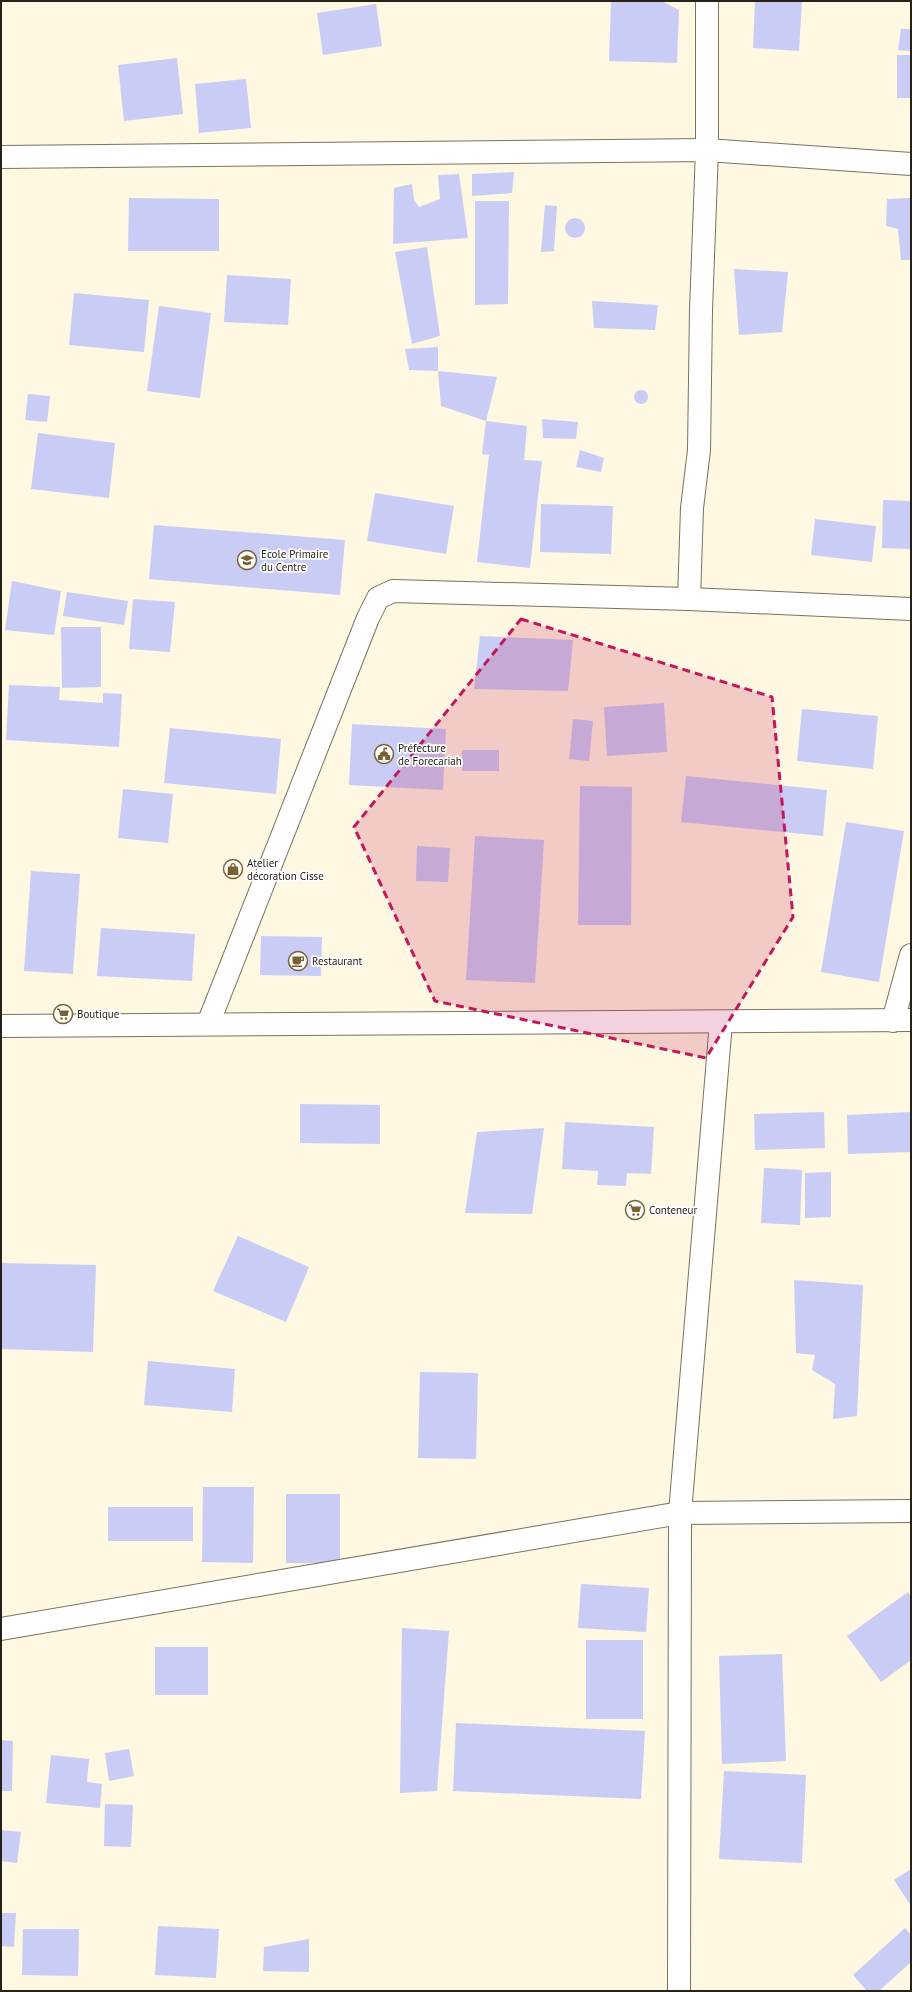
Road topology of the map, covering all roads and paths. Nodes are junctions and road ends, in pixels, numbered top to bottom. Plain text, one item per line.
1 (707, 1) edge
2 (707, 150) junction
3 (1, 156) edge
4 (911, 164) edge
5 (689, 599) junction
6 (911, 609) edge
7 (911, 955) edge
8 (902, 1021) edge
9 (721, 1022) junction
10 (208, 1024) junction
11 (1, 1026) edge
12 (911, 1511) edge
13 (680, 1513) junction
14 (1, 1629) edge
15 (679, 1991) edge

1 - 2 street
2 - 3 street
2 - 4 street
2 - 5 street
5 - 6 street
5 - 10 street
7 - 8 street
8 - 9 street
9 - 10 street
9 - 13 street
10 - 11 street
12 - 13 street
13 - 14 street
13 - 15 street

